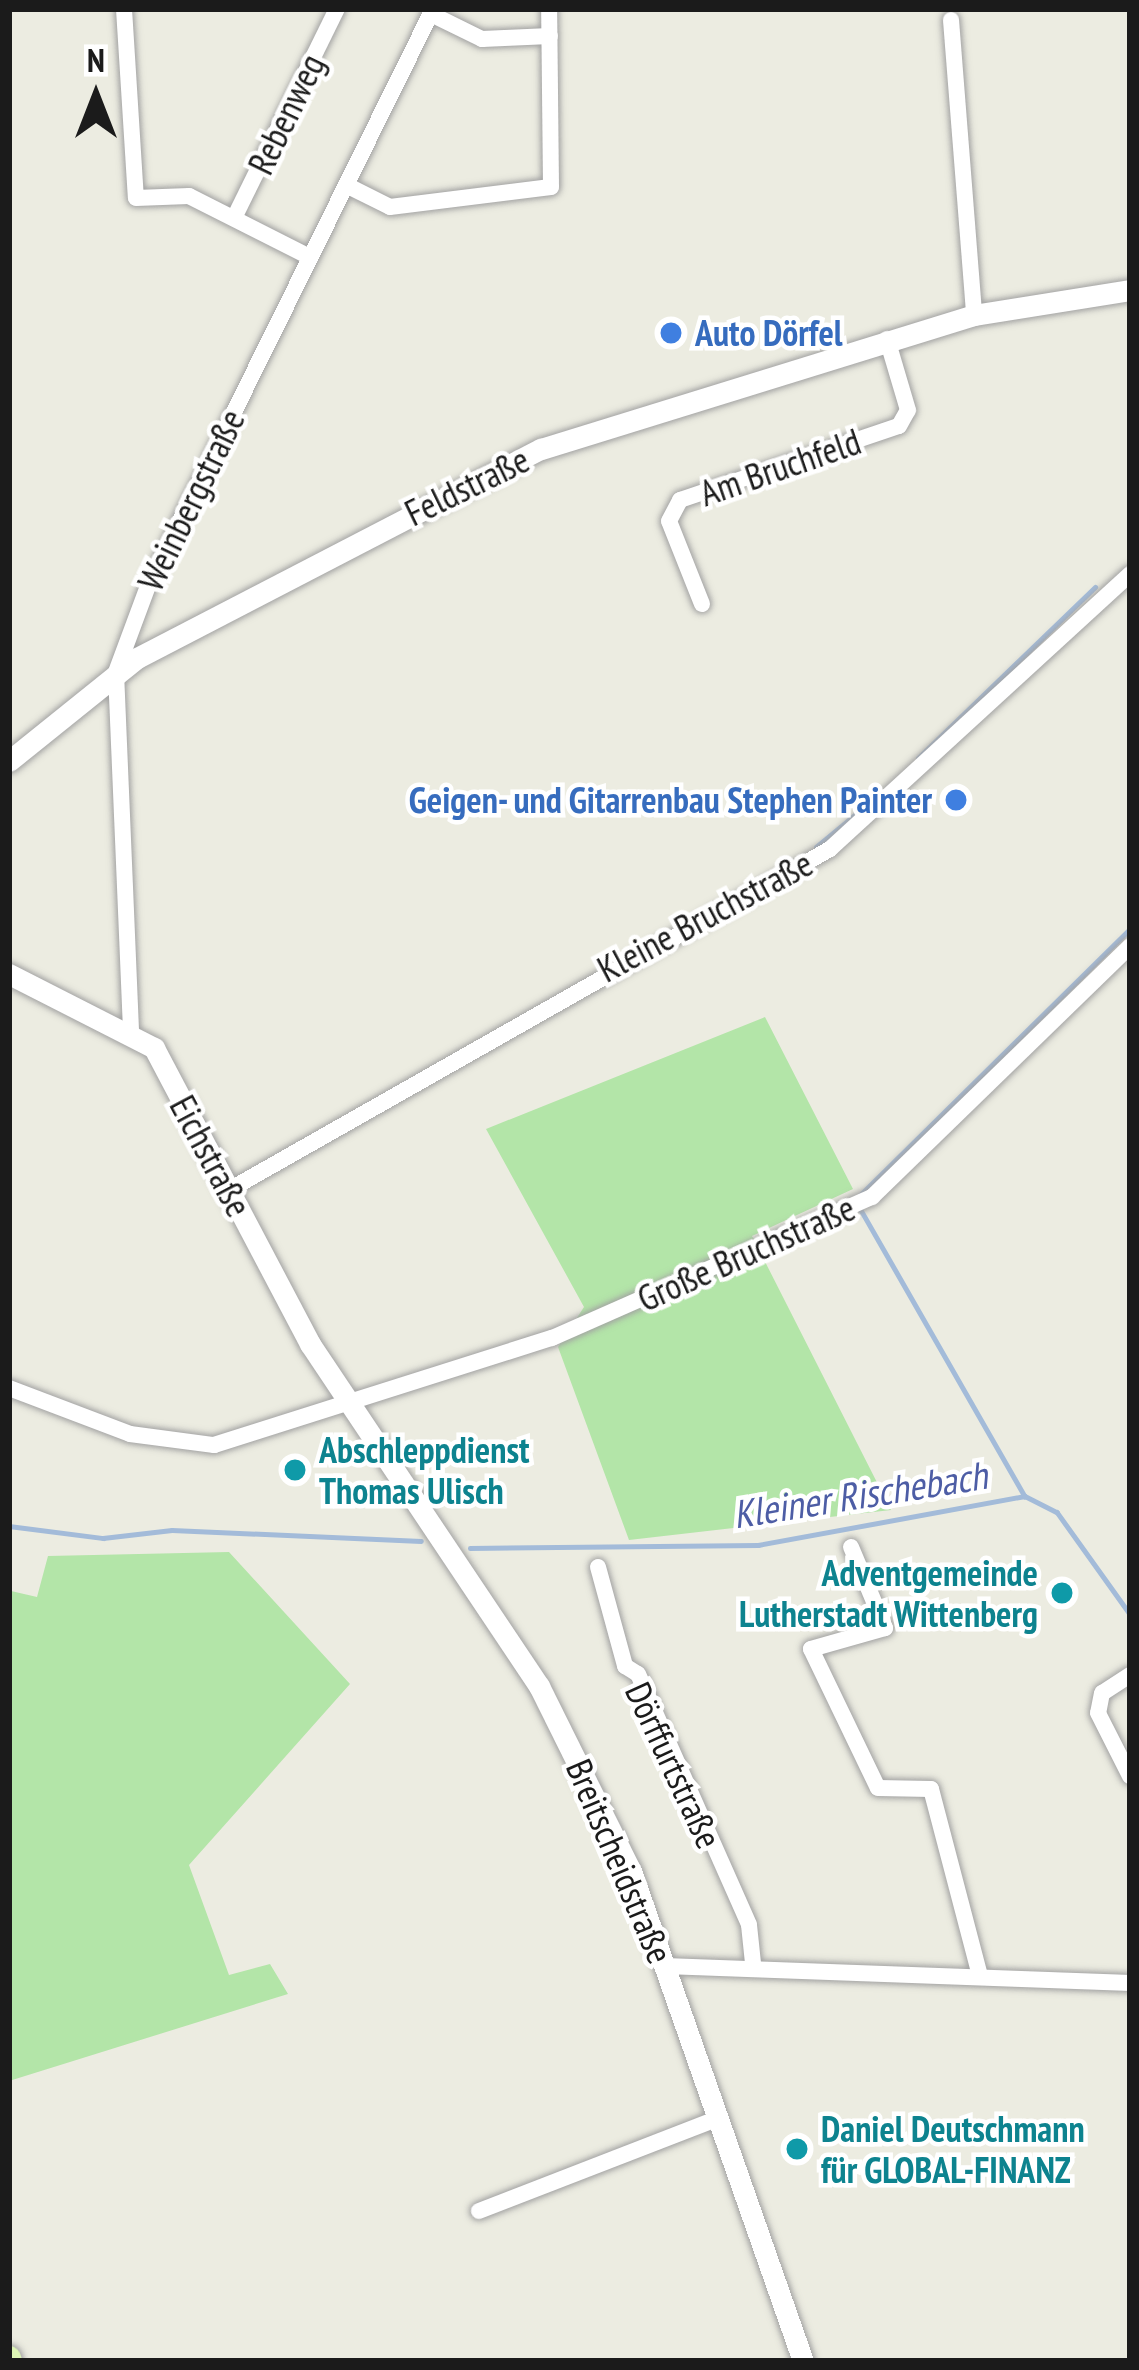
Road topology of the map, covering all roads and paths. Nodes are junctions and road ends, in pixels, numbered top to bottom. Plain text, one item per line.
1 (124, 9) edge
2 (337, 9) edge
3 (549, 9) edge
4 (432, 12) edge
5 (952, 20) dead end
6 (550, 36) junction
7 (346, 185) junction
8 (234, 218) junction
9 (310, 257) junction
10 (1130, 290) edge
11 (974, 315) junction
12 (887, 339) junction
13 (1130, 574) edge
14 (703, 604) dead end
15 (116, 672) junction
16 (9, 761) edge
17 (1130, 946) edge
18 (9, 974) edge
19 (131, 1030) junction
20 (229, 1190) junction
21 (9, 1388) edge
22 (349, 1405) junction
23 (851, 1546) dead end
24 (598, 1567) dead end
25 (1130, 1675) edge
26 (1130, 1776) edge
27 (753, 1964) junction
28 (666, 1966) junction
29 (980, 1976) junction
30 (1130, 1983) edge
31 (718, 2118) junction
32 (479, 2211) dead end
33 (803, 2361) edge

1 - 8 street, Rebenweg
2 - 8 street, Rebenweg
3 - 6 street
4 - 6 street
4 - 7 street, Weinbergstraße
5 - 11 street
6 - 7 street
7 - 9 street, Weinbergstraße
8 - 9 street, Rebenweg
9 - 15 street, Weinbergstraße
10 - 11 street, Feldstraße
11 - 12 street, Feldstraße
12 - 14 street, Am Bruchfeld
12 - 15 street, Feldstraße
13 - 20 street, Kleine Bruchstraße
15 - 16 street, Feldstraße
15 - 19 street, Weinbergstraße
17 - 22 street, Große Bruchstraße
18 - 19 street, Eichstraße
19 - 20 street, Eichstraße
20 - 22 street, Eichstraße
21 - 22 street, Große Bruchstraße
22 - 28 street, Breitscheidstraße
23 - 29 street
24 - 27 street, Dörffurtstraße
25 - 26 street
27 - 28 street
27 - 29 street
28 - 31 street, Breitscheidstraße
29 - 30 street
31 - 32 street
31 - 33 street, Breitscheidstraße

